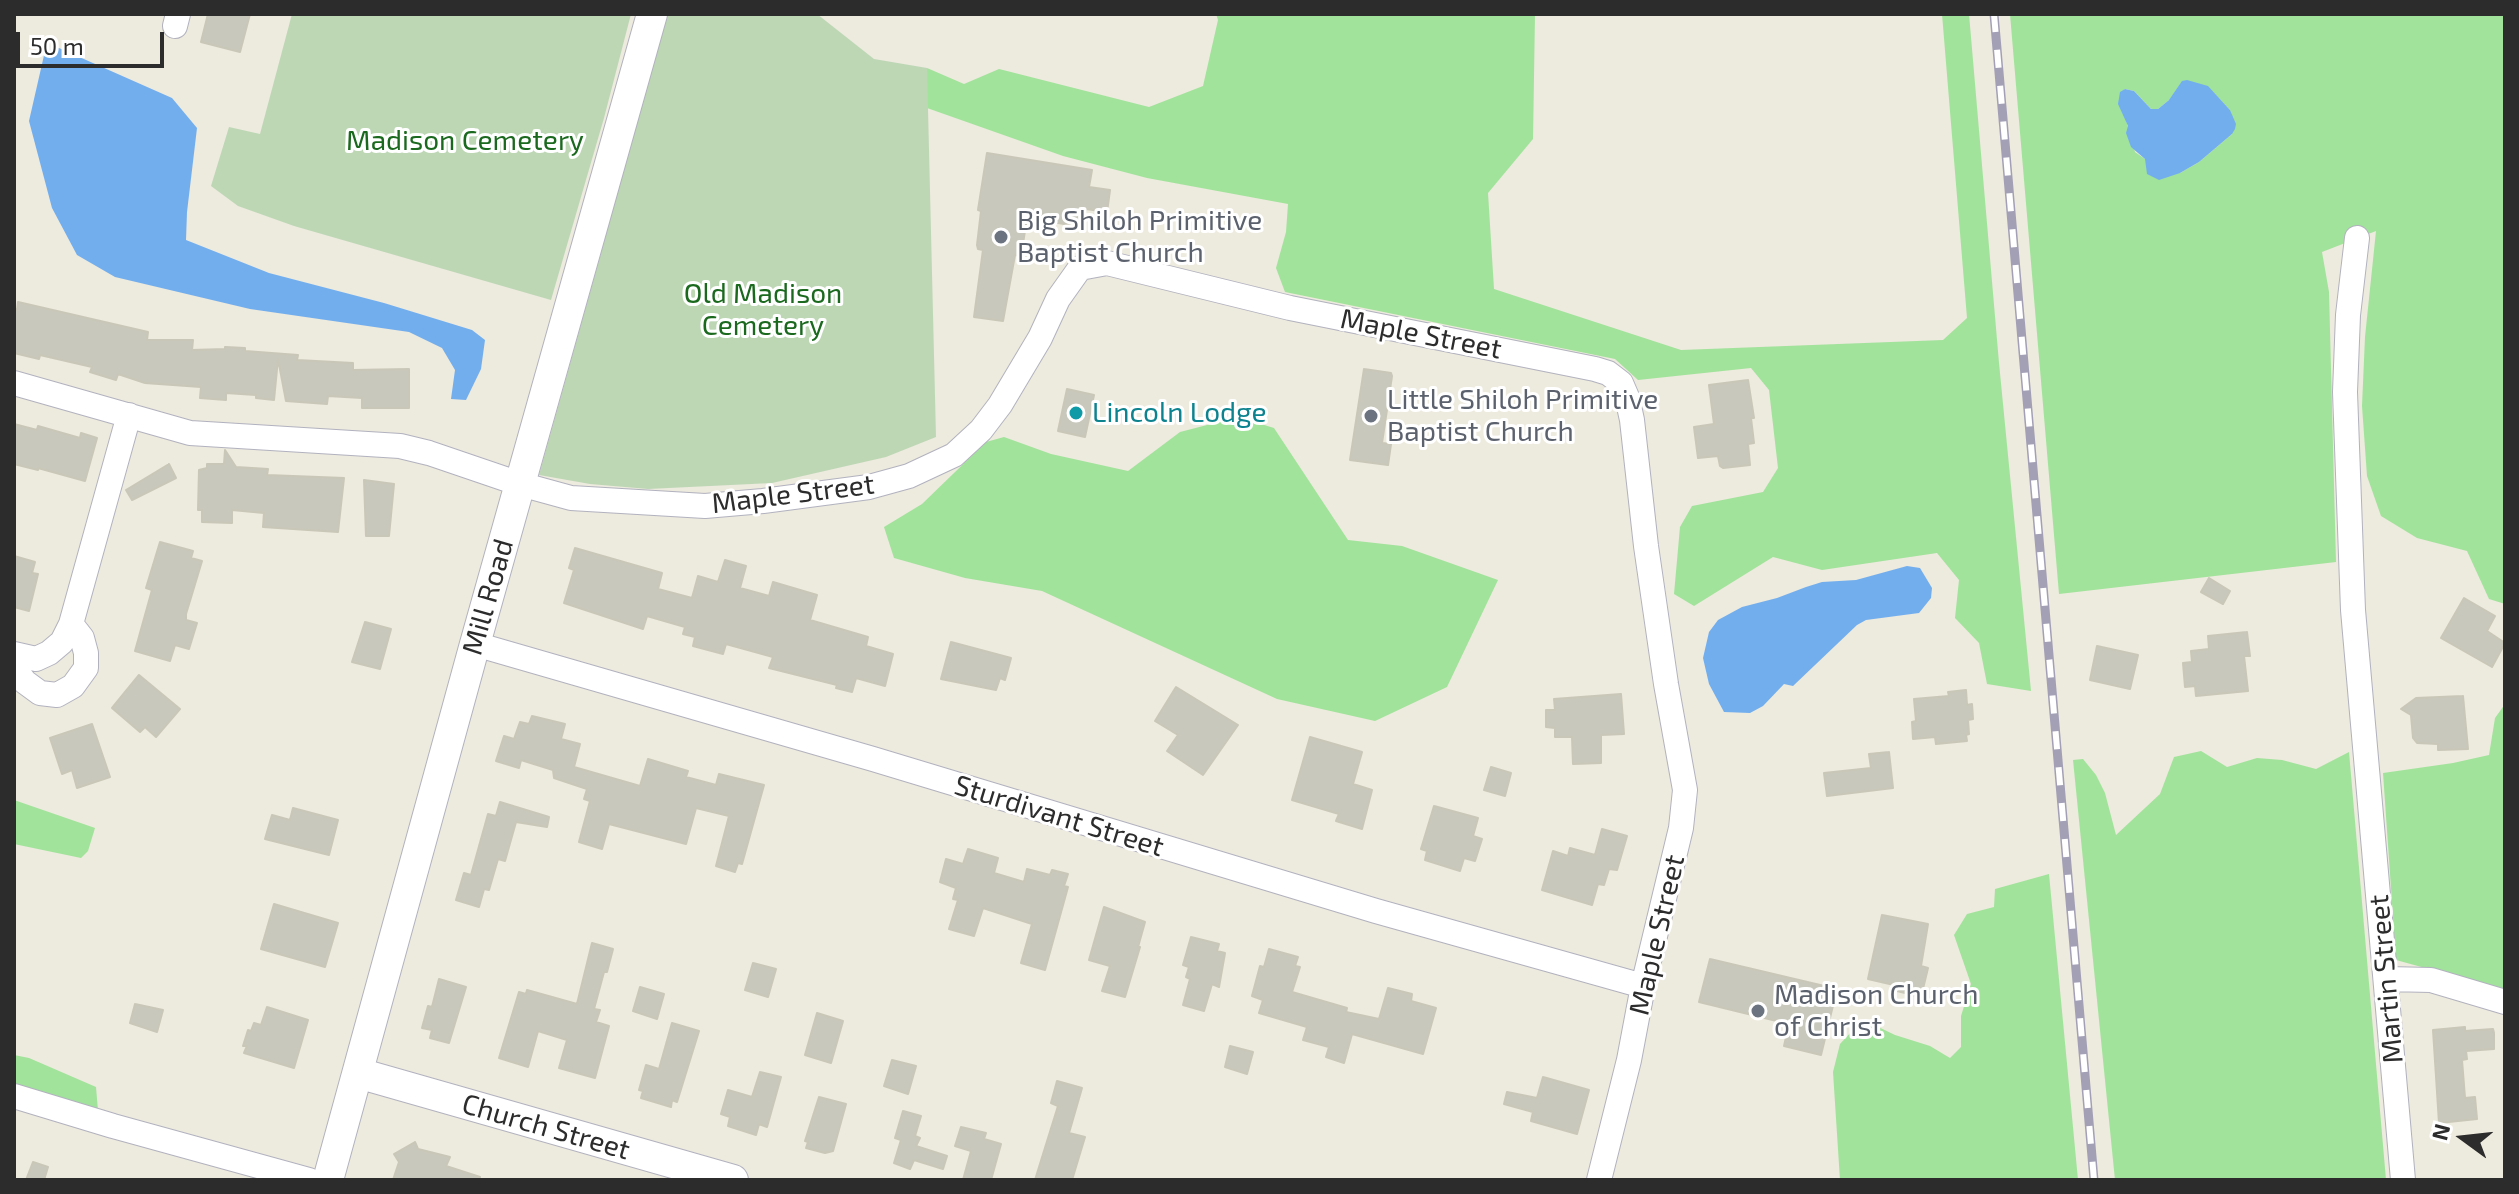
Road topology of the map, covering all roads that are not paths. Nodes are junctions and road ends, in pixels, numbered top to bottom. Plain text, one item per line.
1 (652, 14) edge
2 (2357, 238) dead end
3 (14, 383) edge
4 (129, 415) junction
5 (520, 484) junction
6 (71, 624) junction
7 (475, 644) junction
8 (14, 654) edge
9 (14, 668) edge
10 (2387, 979) junction
11 (1643, 986) junction
12 (2505, 1002) edge
13 (358, 1073) junction
14 (14, 1096) edge
15 (309, 1180) edge
16 (328, 1180) edge
17 (733, 1180) edge
18 (1599, 1180) edge
19 (2403, 1180) edge

1 - 5 street, Mill Road
2 - 10 street, Martin Street
3 - 4 street, Maple Street
4 - 5 street, Maple Street
4 - 6 street
5 - 7 street, Mill Road
5 - 11 street, Maple Street
6 - 8 street
6 - 9 street
7 - 11 street, Sturdivant Street
7 - 13 street, Mill Road
10 - 12 street
10 - 19 street, Martin Street
11 - 18 street, Maple Street
13 - 16 street, Mill Road
13 - 17 street, Church Street
14 - 15 street

